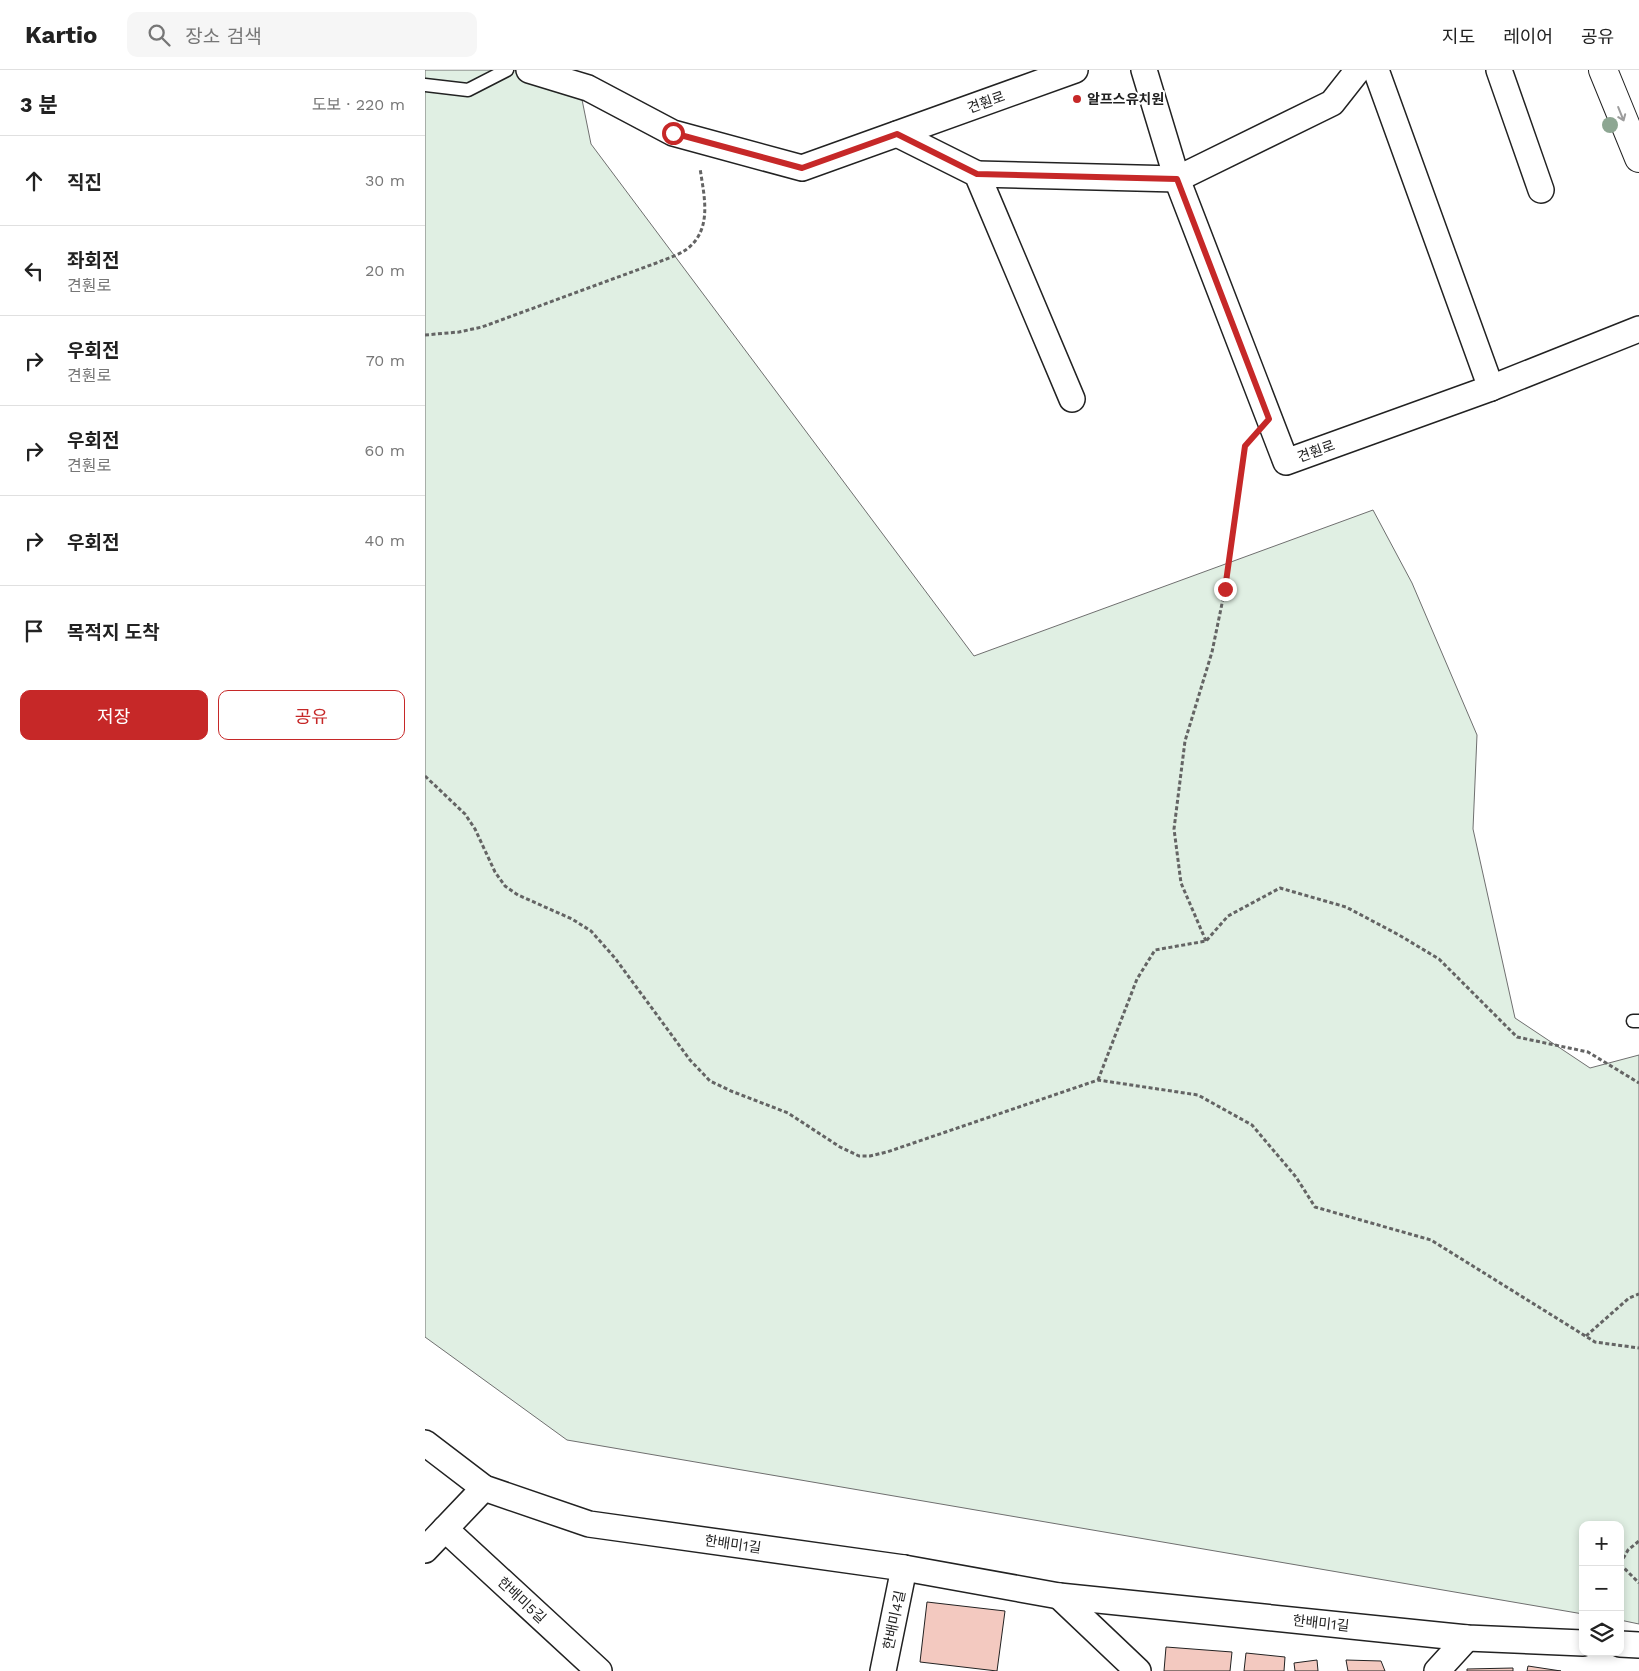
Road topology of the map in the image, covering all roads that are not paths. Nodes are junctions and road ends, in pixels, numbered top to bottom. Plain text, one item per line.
1 (507, 70) edge
2 (529, 70) edge
3 (1075, 70) edge
4 (1144, 70) edge
5 (1358, 70) edge
6 (1376, 70) edge
7 (1499, 70) edge
8 (1603, 70) edge
9 (425, 85) edge
10 (897, 134) junction
11 (1639, 158) edge
12 (977, 174) junction
13 (1177, 179) junction
14 (1541, 190) dead end
15 (1639, 329) edge
16 (1491, 388) junction
17 (1072, 399) dead end
18 (425, 1443) edge
19 (484, 1488) junction
20 (445, 1529) junction
21 (425, 1550) edge
22 (904, 1568) junction
23 (1059, 1596) junction
24 (1467, 1638) junction
25 (1579, 1643) edge
26 (1624, 1644) edge
27 (1639, 1645) edge
28 (599, 1671) edge
29 (883, 1671) edge
30 (1138, 1671) edge
31 (1437, 1671) edge

1 - 9 lane
2 - 10 street, 견훤로
3 - 10 street, 견훤로
4 - 13 street, 견훤로
5 - 13 street
6 - 16 street
7 - 14 street
8 -> 11 street
10 - 12 street
12 - 13 street
12 - 17 street
13 - 16 street, 견훤로
15 - 16 street, 견훤로
18 - 19 street, 한배미1길
19 - 20 street
19 - 22 street, 한배미1길
20 - 21 street
20 - 28 street, 한배미5길
22 - 23 street, 한배미1길
22 - 29 street, 한배미4길
23 - 24 street, 한배미1길
23 - 30 street
24 - 25 street, 한배미1길
24 - 31 street
26 - 27 street

